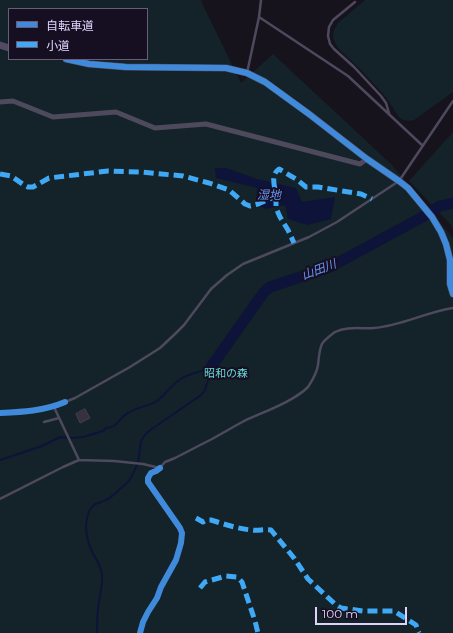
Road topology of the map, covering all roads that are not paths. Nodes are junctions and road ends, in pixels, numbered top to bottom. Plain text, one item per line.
1 (261, 0) edge
2 (355, 2) dead end
3 (259, 17) junction
4 (71, 60) edge
5 (247, 73) junction
6 (453, 101) edge
7 (0, 102) edge
8 (389, 114) junction
9 (423, 146) junction
10 (367, 159) junction
11 (399, 181) junction
12 (453, 294) edge
13 (453, 308) edge
14 (65, 402) joint
15 (54, 407) junction
16 (0, 413) edge
17 (59, 418) junction
18 (44, 422) dead end
19 (79, 460) junction
20 (160, 468) junction
21 (0, 499) edge
22 (140, 633) edge

1 - 3 lane
2 - 8 lane
3 - 5 lane
3 - 8 lane
4 - 5 street
5 - 10 street
6 - 9 lane
7 - 10 street
8 - 9 lane
9 - 11 lane
10 - 11 street
11 - 12 street
11 - 14 lane
13 - 20 lane
14 - 15 street
15 - 16 street
15 - 17 lane
17 - 18 lane
17 - 19 lane
19 - 20 lane
19 - 21 lane
20 - 22 street

